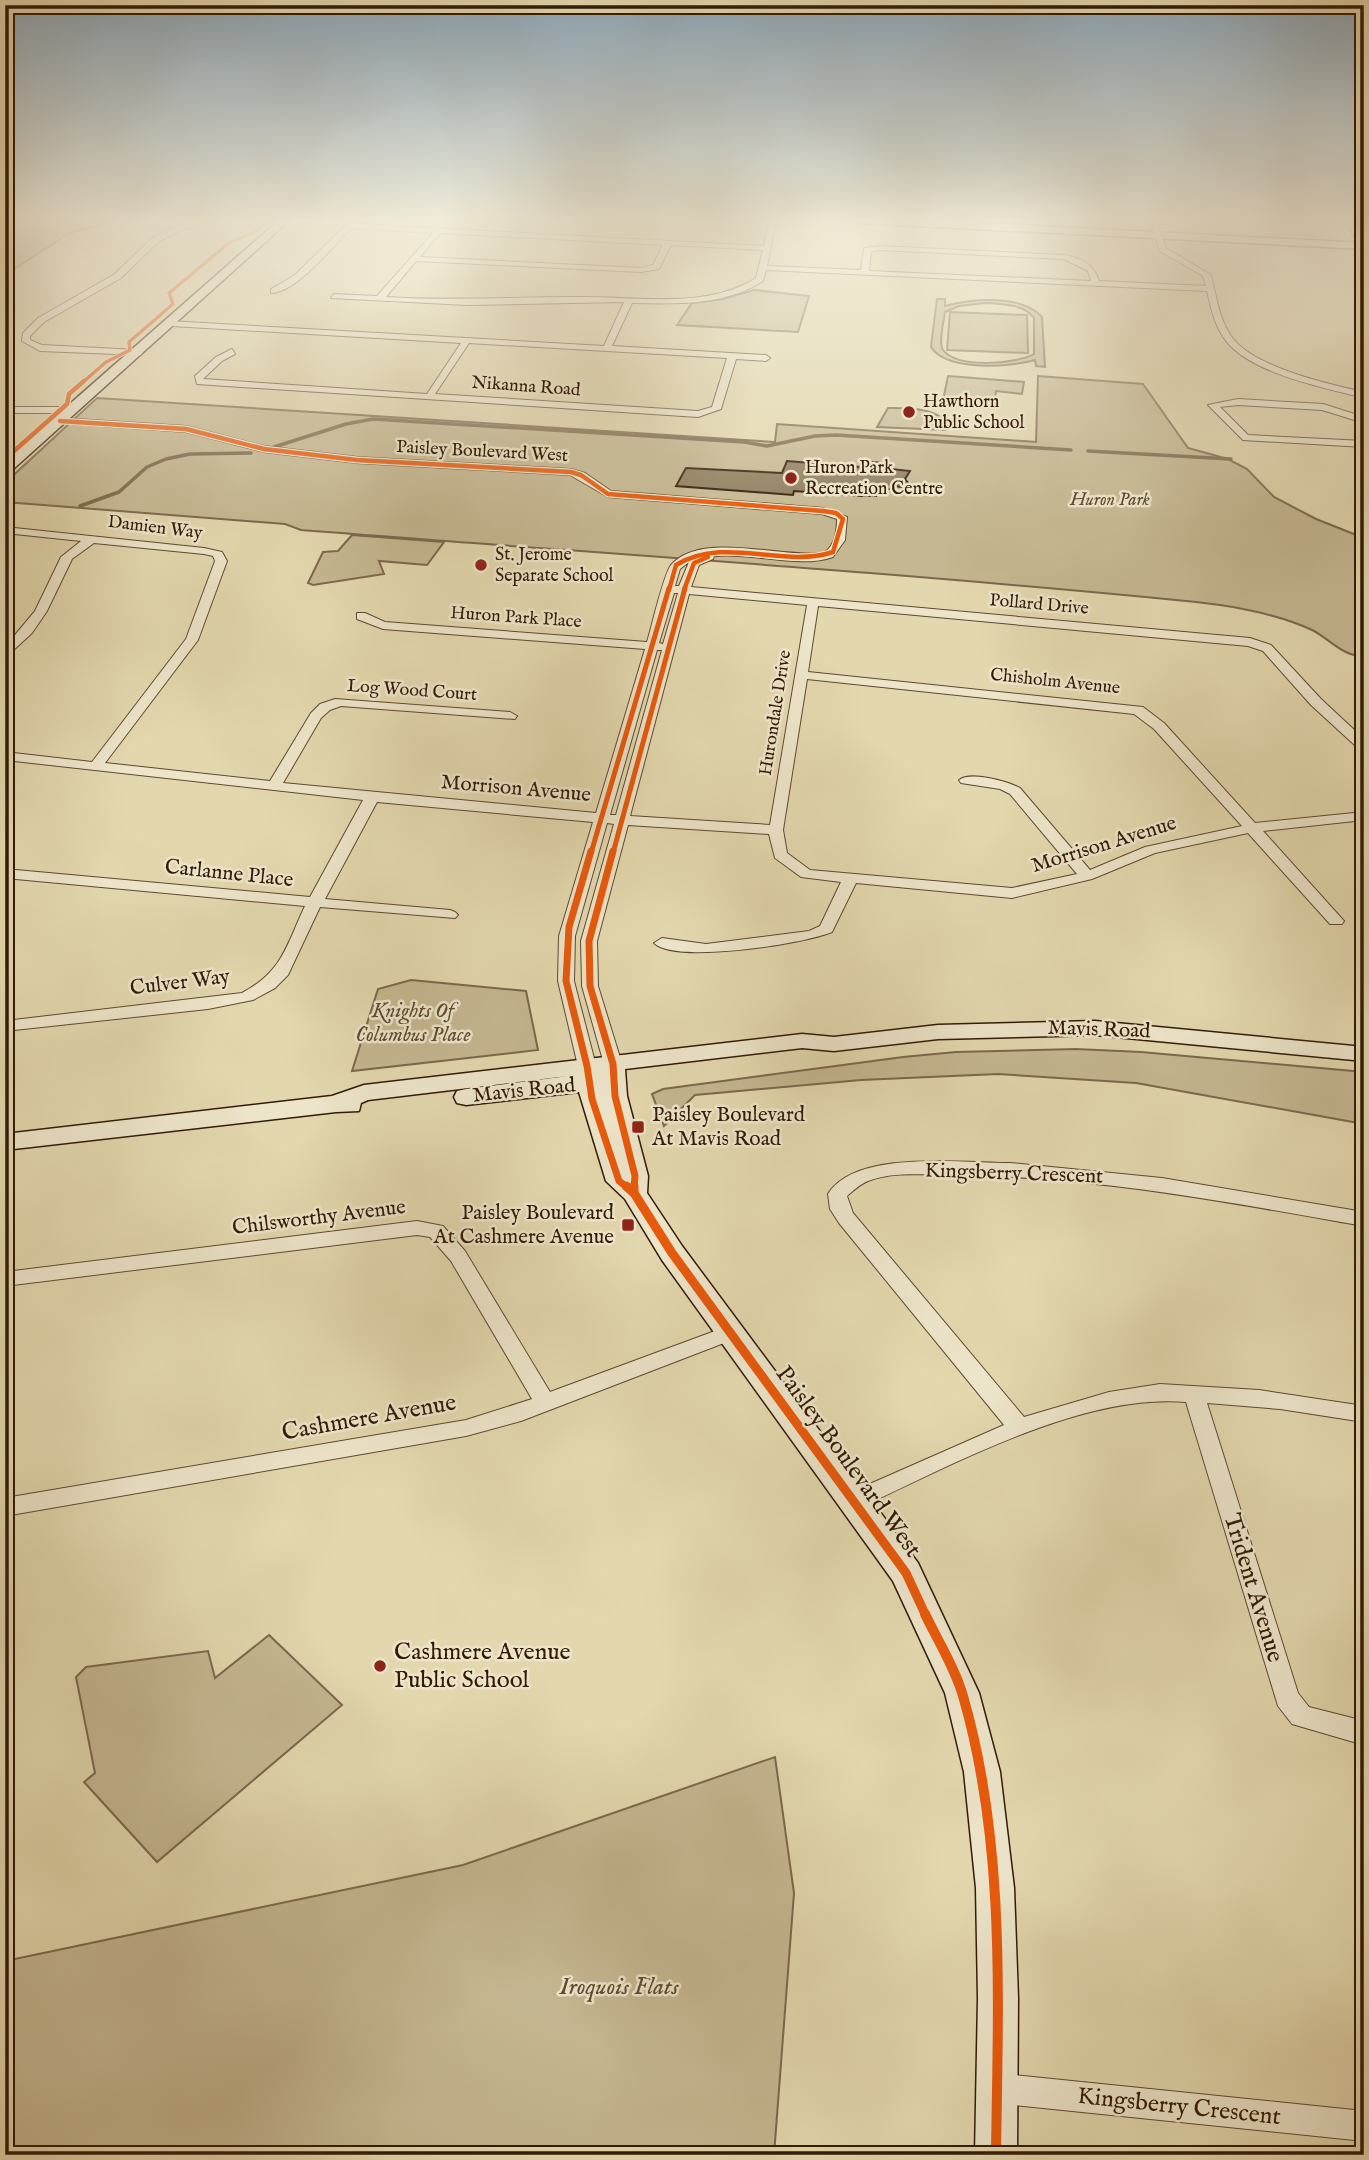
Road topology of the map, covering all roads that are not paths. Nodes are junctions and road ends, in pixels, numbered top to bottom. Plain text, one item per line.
1 (40, 321) edge
2 (174, 321) edge
3 (619, 321) edge
4 (1221, 321) edge
5 (172, 323) junction
6 (467, 340) junction
7 (607, 348) junction
8 (232, 352) dead end
9 (138, 353) junction
10 (732, 356) junction
11 (766, 358) dead end
12 (1362, 395) edge
13 (429, 397) junction
14 (5, 410) edge
15 (72, 410) junction
16 (1334, 410) junction
17 (1364, 420) edge
18 (60, 421) junction
19 (1364, 444) edge
20 (5, 469) edge
21 (5, 530) edge
22 (93, 538) junction
23 (732, 552) junction
24 (669, 589) junction
25 (685, 590) junction
26 (813, 603) junction
27 (361, 616) dead end
28 (651, 646) junction
29 (670, 648) junction
30 (5, 654) edge
31 (803, 675) junction
32 (510, 716) dead end
33 (1364, 746) edge
34 (5, 756) edge
35 (96, 766) junction
36 (966, 780) dead end
37 (273, 788) junction
38 (372, 797) junction
39 (1364, 816) edge
40 (601, 818) junction
41 (622, 820) junction
42 (1253, 828) junction
43 (776, 830) junction
44 (5, 873) edge
45 (1087, 876) junction
46 (850, 879) junction
47 (314, 904) junction
48 (450, 915) dead end
49 (1336, 921) dead end
50 (662, 943) dead end
51 (5, 1026) edge
52 (1364, 1054) edge
53 (601, 1073) junction
54 (5, 1142) edge
55 (1364, 1219) edge
56 (5, 1279) edge
57 (730, 1333) junction
58 (1194, 1394) junction
59 (545, 1402) junction
60 (1364, 1414) edge
61 (1018, 1426) junction
62 (855, 1500) junction
63 (5, 1507) edge
64 (1364, 1733) edge
65 (995, 2088) junction
66 (1364, 2126) edge
67 (996, 2155) edge

1 - 9 street
2 - 5 street
3 - 7 street
4 - 12 street
5 - 6 street
5 - 9 street
6 - 7 street
6 - 13 street
7 - 10 street
8 - 13 street, Nikanna Road
9 - 15 street
10 - 11 street
10 - 13 street, Nikanna Road
12 - 16 street
14 - 15 street
15 - 18 street
16 - 17 street
16 - 19 street
18 - 20 street
18 - 23 street, Paisley Boulevard West
21 - 22 street, Damien Way
22 - 30 street
22 - 35 street, Damien Way
23 - 24 street, Paisley Boulevard West
23 - 25 street, Paisley Boulevard West
24 - 25 street, Pollard Drive
24 - 28 street, Paisley Boulevard West
25 - 26 street, Pollard Drive
25 - 29 street, Paisley Boulevard West
26 - 31 street, Hurondale Drive
26 - 33 street, Pollard Drive
27 - 28 street, Huron Park Place
28 - 29 street, Huron Park Place
28 - 40 street, Paisley Boulevard West
29 - 41 street, Paisley Boulevard West
31 - 42 street, Chisholm Avenue
31 - 43 street, Hurondale Drive
32 - 37 street, Log Wood Court
34 - 35 street, Morrison Avenue
35 - 37 street, Morrison Avenue
36 - 45 street
37 - 38 street, Morrison Avenue
38 - 40 street, Morrison Avenue
38 - 47 street, Culver Way
39 - 42 street, Morrison Avenue
40 - 41 street, Morrison Avenue
40 - 53 street, Paisley Boulevard West
41 - 43 street, Morrison Avenue
41 - 53 street, Paisley Boulevard West
42 - 45 street, Morrison Avenue
42 - 49 street, Chisholm Avenue
43 - 46 street, Morrison Avenue
44 - 47 street, Carlanne Place
45 - 46 street, Morrison Avenue
46 - 50 street
47 - 48 street, Carlanne Place
47 - 51 street, Culver Way
52 - 53 street, Mavis Road
53 - 54 street, Mavis Road
53 - 57 street, Paisley Boulevard West
55 - 61 street, Kingsberry Crescent
56 - 59 street, Chilsworthy Avenue
57 - 59 street, Cashmere Avenue
57 - 62 street, Paisley Boulevard West
58 - 60 street
58 - 61 street
58 - 64 street, Trident Avenue
59 - 63 street, Cashmere Avenue
61 - 62 street
62 - 65 street, Paisley Boulevard West
65 - 66 street, Kingsberry Crescent
65 - 67 street, Paisley Boulevard West

